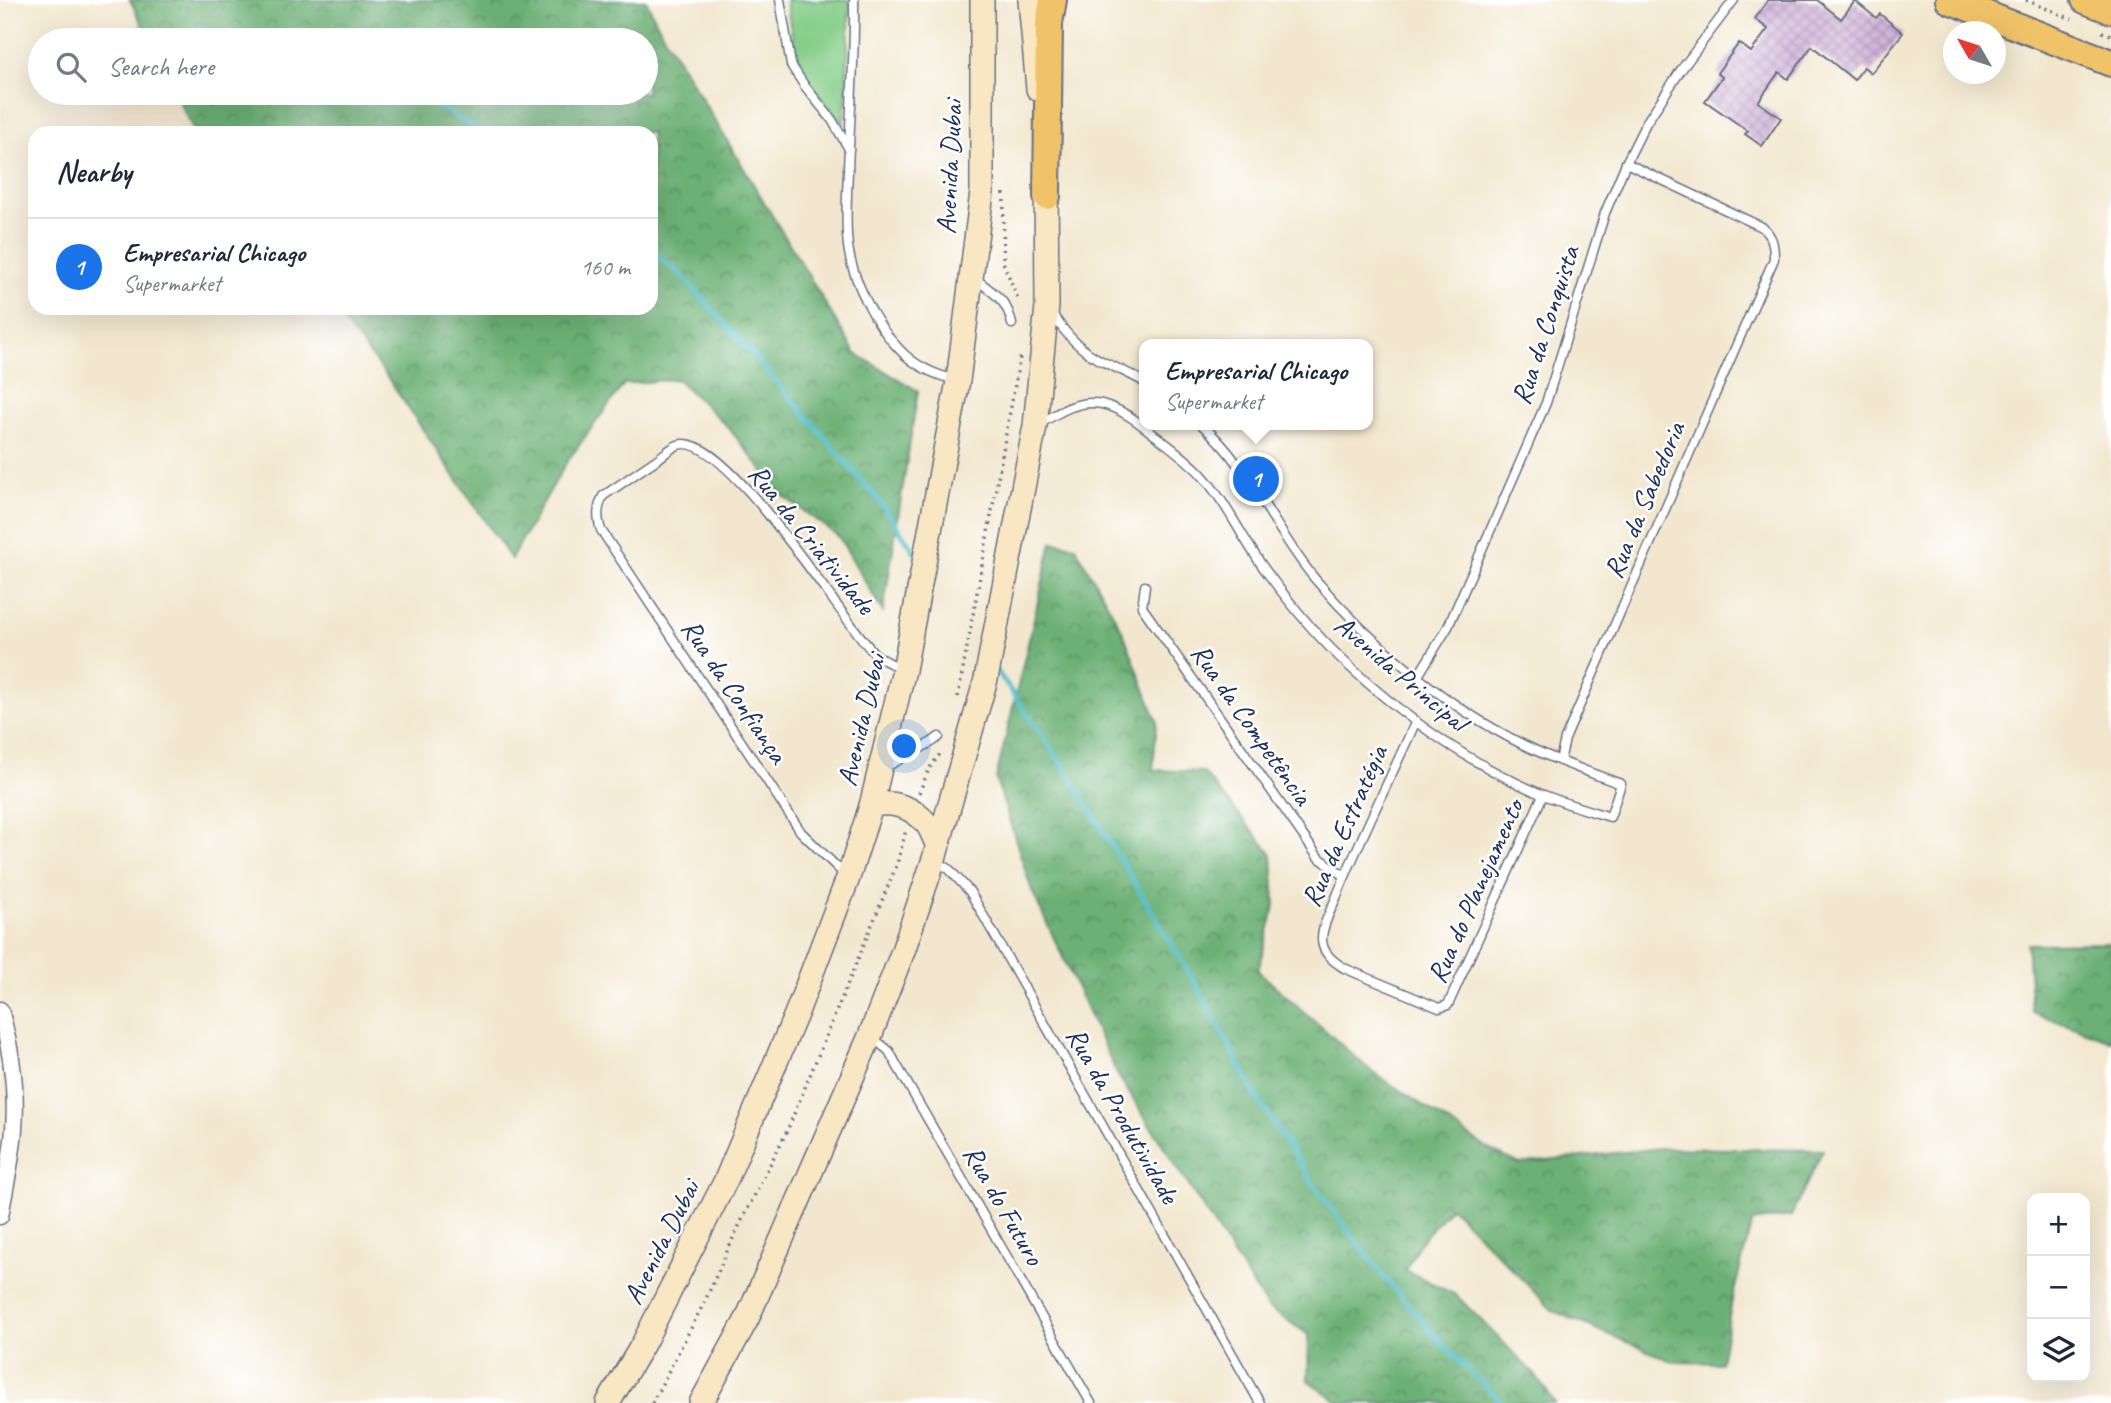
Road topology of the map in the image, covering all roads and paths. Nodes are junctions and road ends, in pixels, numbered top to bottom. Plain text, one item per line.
1 (780, 0) edge
2 (854, 0) edge
3 (982, 0) edge
4 (1030, 0) edge
5 (1053, 0) edge
6 (1734, 0) edge
7 (1949, 0) edge
8 (2026, 0) edge
9 (2092, 10) edge
10 (2111, 35) edge
11 (2111, 63) edge
12 (849, 149) junction
13 (1626, 163) junction
14 (1047, 196) junction
15 (971, 276) junction
16 (1047, 306) junction
17 (1012, 324) dead end
18 (1139, 379) edge
19 (958, 381) junction
20 (1139, 425) edge
21 (1035, 426) junction
22 (1147, 430) edge
23 (1207, 430) edge
24 (679, 444) joint
25 (1145, 586) dead end
26 (904, 670) junction
27 (1418, 676) junction
28 (1416, 722) junction
29 (939, 737) dead end
30 (1560, 761) junction
31 (880, 770) junction
32 (1543, 795) junction
33 (871, 806) junction
34 (936, 852) junction
35 (1345, 876) junction
36 (848, 878) junction
37 (1325, 951) joint
38 (0, 1010) edge
39 (870, 1036) junction
40 (0, 1216) edge
41 (608, 1403) edge
42 (701, 1403) edge
43 (1091, 1403) edge
44 (1260, 1403) edge

1 - 12 lane
2 - 12 lane
3 - 15 street, Avenida Dubai
4 - 14 street
5 - 14 main road
6 - 13 lane, Rua da Conquista
7 - 11 main road
8 - 9 path
9 - 10 path
12 - 19 lane
13 - 27 lane, Rua da Conquista
13 - 30 lane, Rua da Sabedoria
14 - 16 street
15 - 17 lane
15 - 19 street, Avenida Dubai
16 - 18 lane
16 - 21 street
19 - 26 street, Avenida Dubai
20 - 21 lane, Avenida Principal
21 - 34 street
22 - 28 lane, Avenida Principal
23 - 27 lane, Avenida Principal
24 - 26 lane, Rua da Criatividade
24 - 36 lane, Rua da Confiança
25 - 35 lane, Rua da Competência
26 - 31 street, Avenida Dubai
27 - 30 lane, Avenida Principal
28 - 32 lane, Avenida Principal
28 - 35 lane, Rua da Estratégia
29 - 31 lane
30 - 32 lane, Avenida Principal
31 - 33 street, Avenida Dubai
32 - 37 lane, Rua do Planejamento
33 - 34 street
33 - 36 street, Avenida Dubai
34 - 39 street
34 - 44 lane, Rua da Produtividade
35 - 37 lane, Rua da Estratégia
36 - 41 street, Avenida Dubai
38 - 40 street
39 - 42 street
39 - 43 lane, Rua do Futuro

